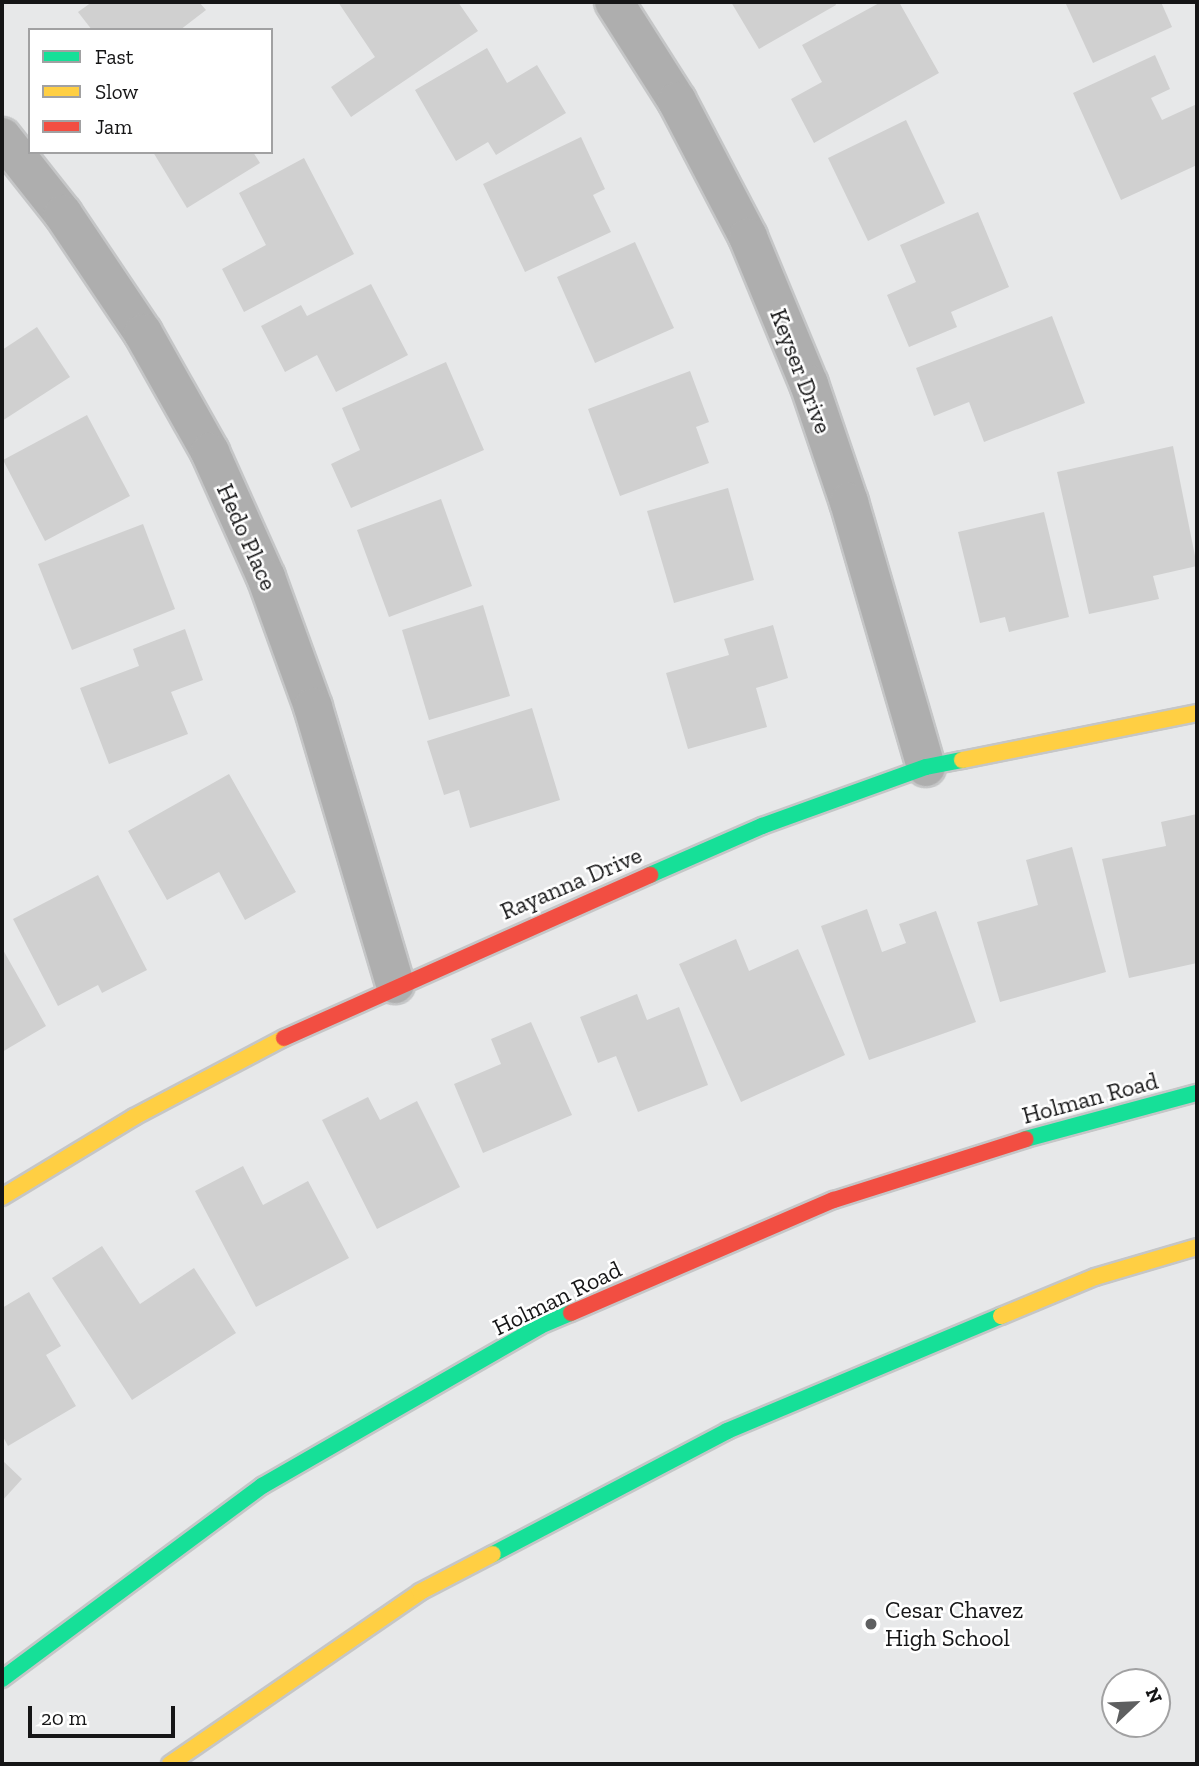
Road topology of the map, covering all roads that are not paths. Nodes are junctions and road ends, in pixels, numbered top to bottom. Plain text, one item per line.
1 (614, 2) edge
2 (2, 138) edge
3 (1197, 713) edge
4 (926, 767) junction
5 (394, 984) junction
6 (1197, 1093) edge
7 (2, 1196) edge
8 (1197, 1247) edge
9 (2, 1679) edge
10 (170, 1764) edge

1 - 4 street, Keyser Drive
2 - 5 street, Hedo Place
3 - 4 main road, Rayanna Drive
4 - 5 main road, Rayanna Drive
5 - 7 main road, Rayanna Drive
6 - 9 main road, Holman Road
8 - 10 main road

